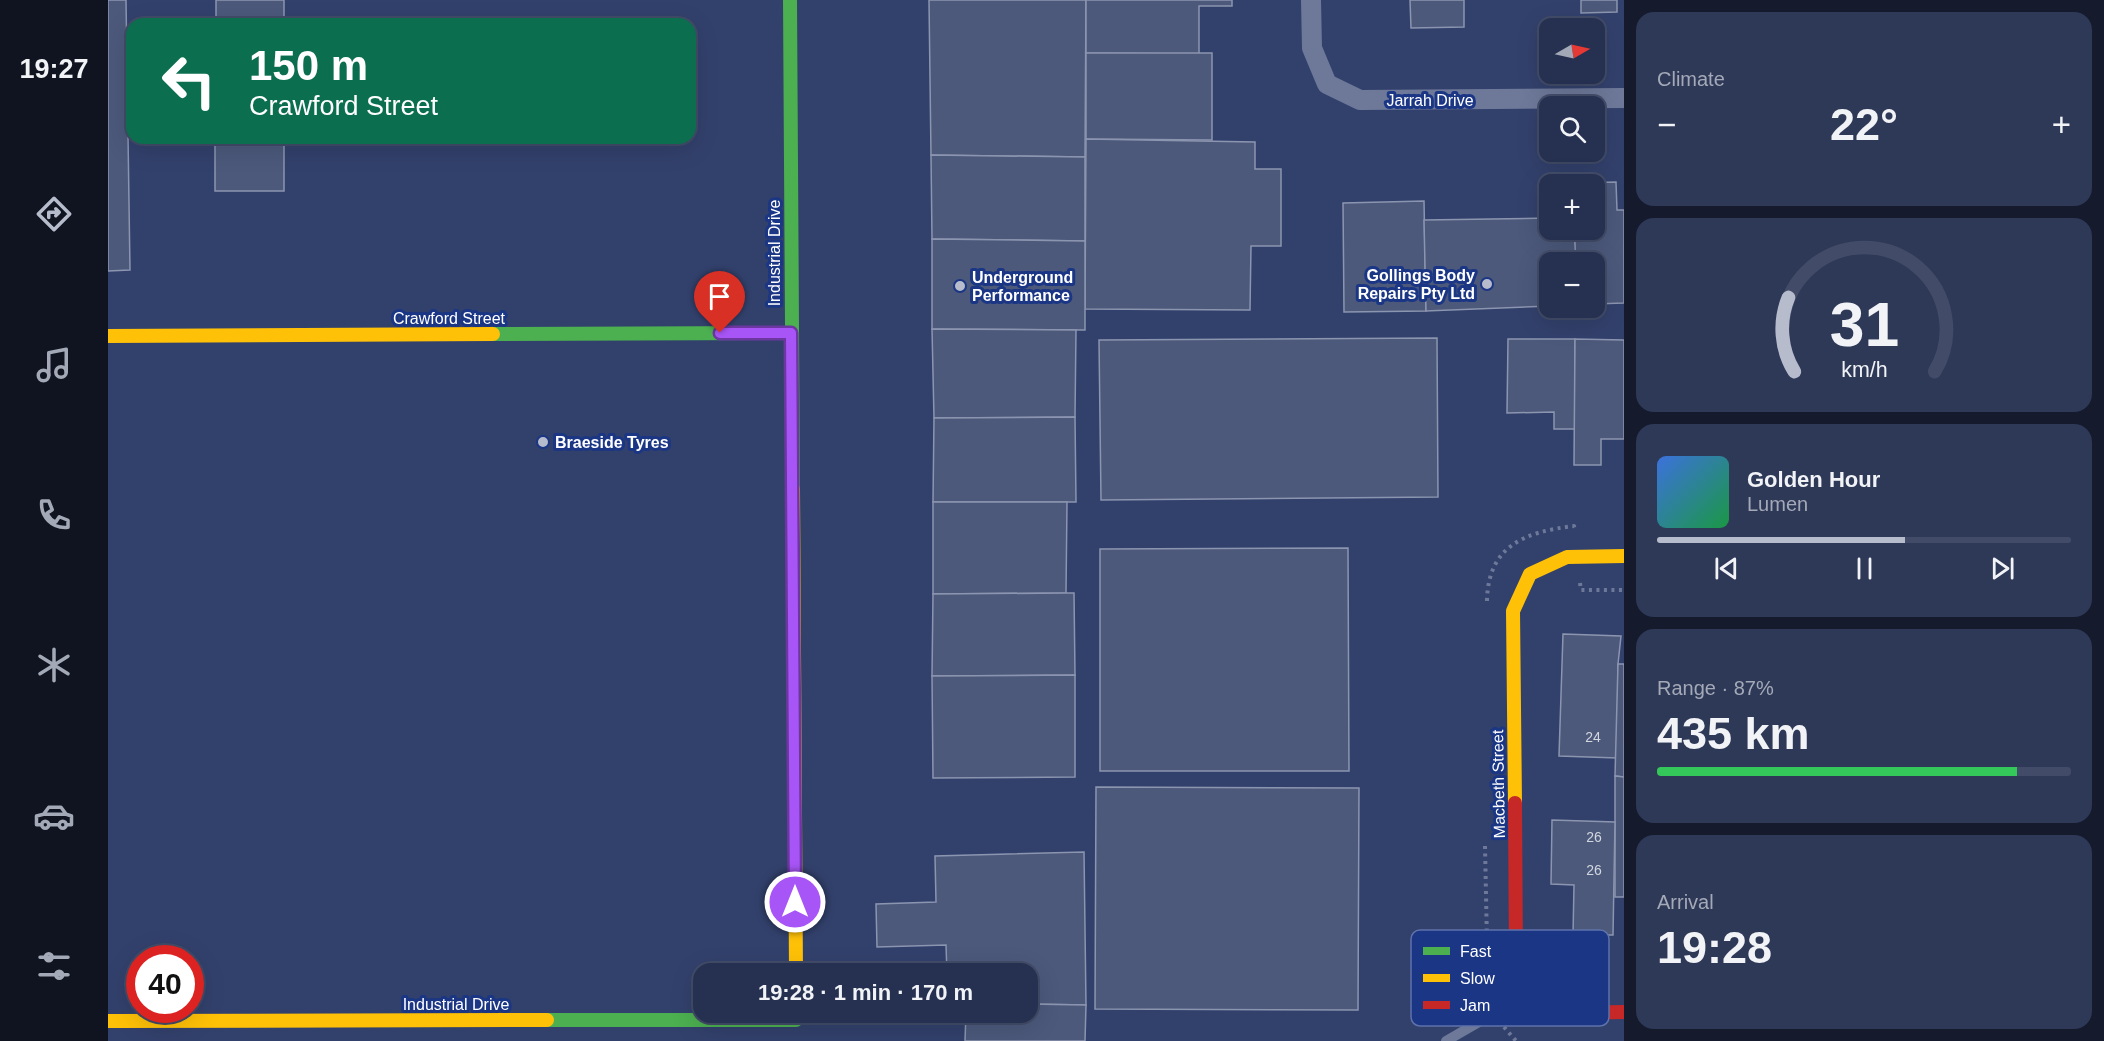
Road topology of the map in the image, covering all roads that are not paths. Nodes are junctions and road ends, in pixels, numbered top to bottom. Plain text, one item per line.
1 (790, 0) edge
2 (1311, 0) edge
3 (1624, 98) edge
4 (791, 333) junction
5 (108, 336) edge
6 (1624, 556) edge
7 (1516, 930) edge
8 (796, 963) edge
9 (693, 1020) edge
10 (108, 1021) edge
11 (1472, 1026) edge
12 (1446, 1041) edge

1 - 4 street, Industrial Drive
2 - 3 street, Jarrah Drive
4 - 5 street, Crawford Street
4 - 8 street, Industrial Drive
6 - 7 street, Macbeth Street
9 - 10 street, Industrial Drive
11 - 12 lane

